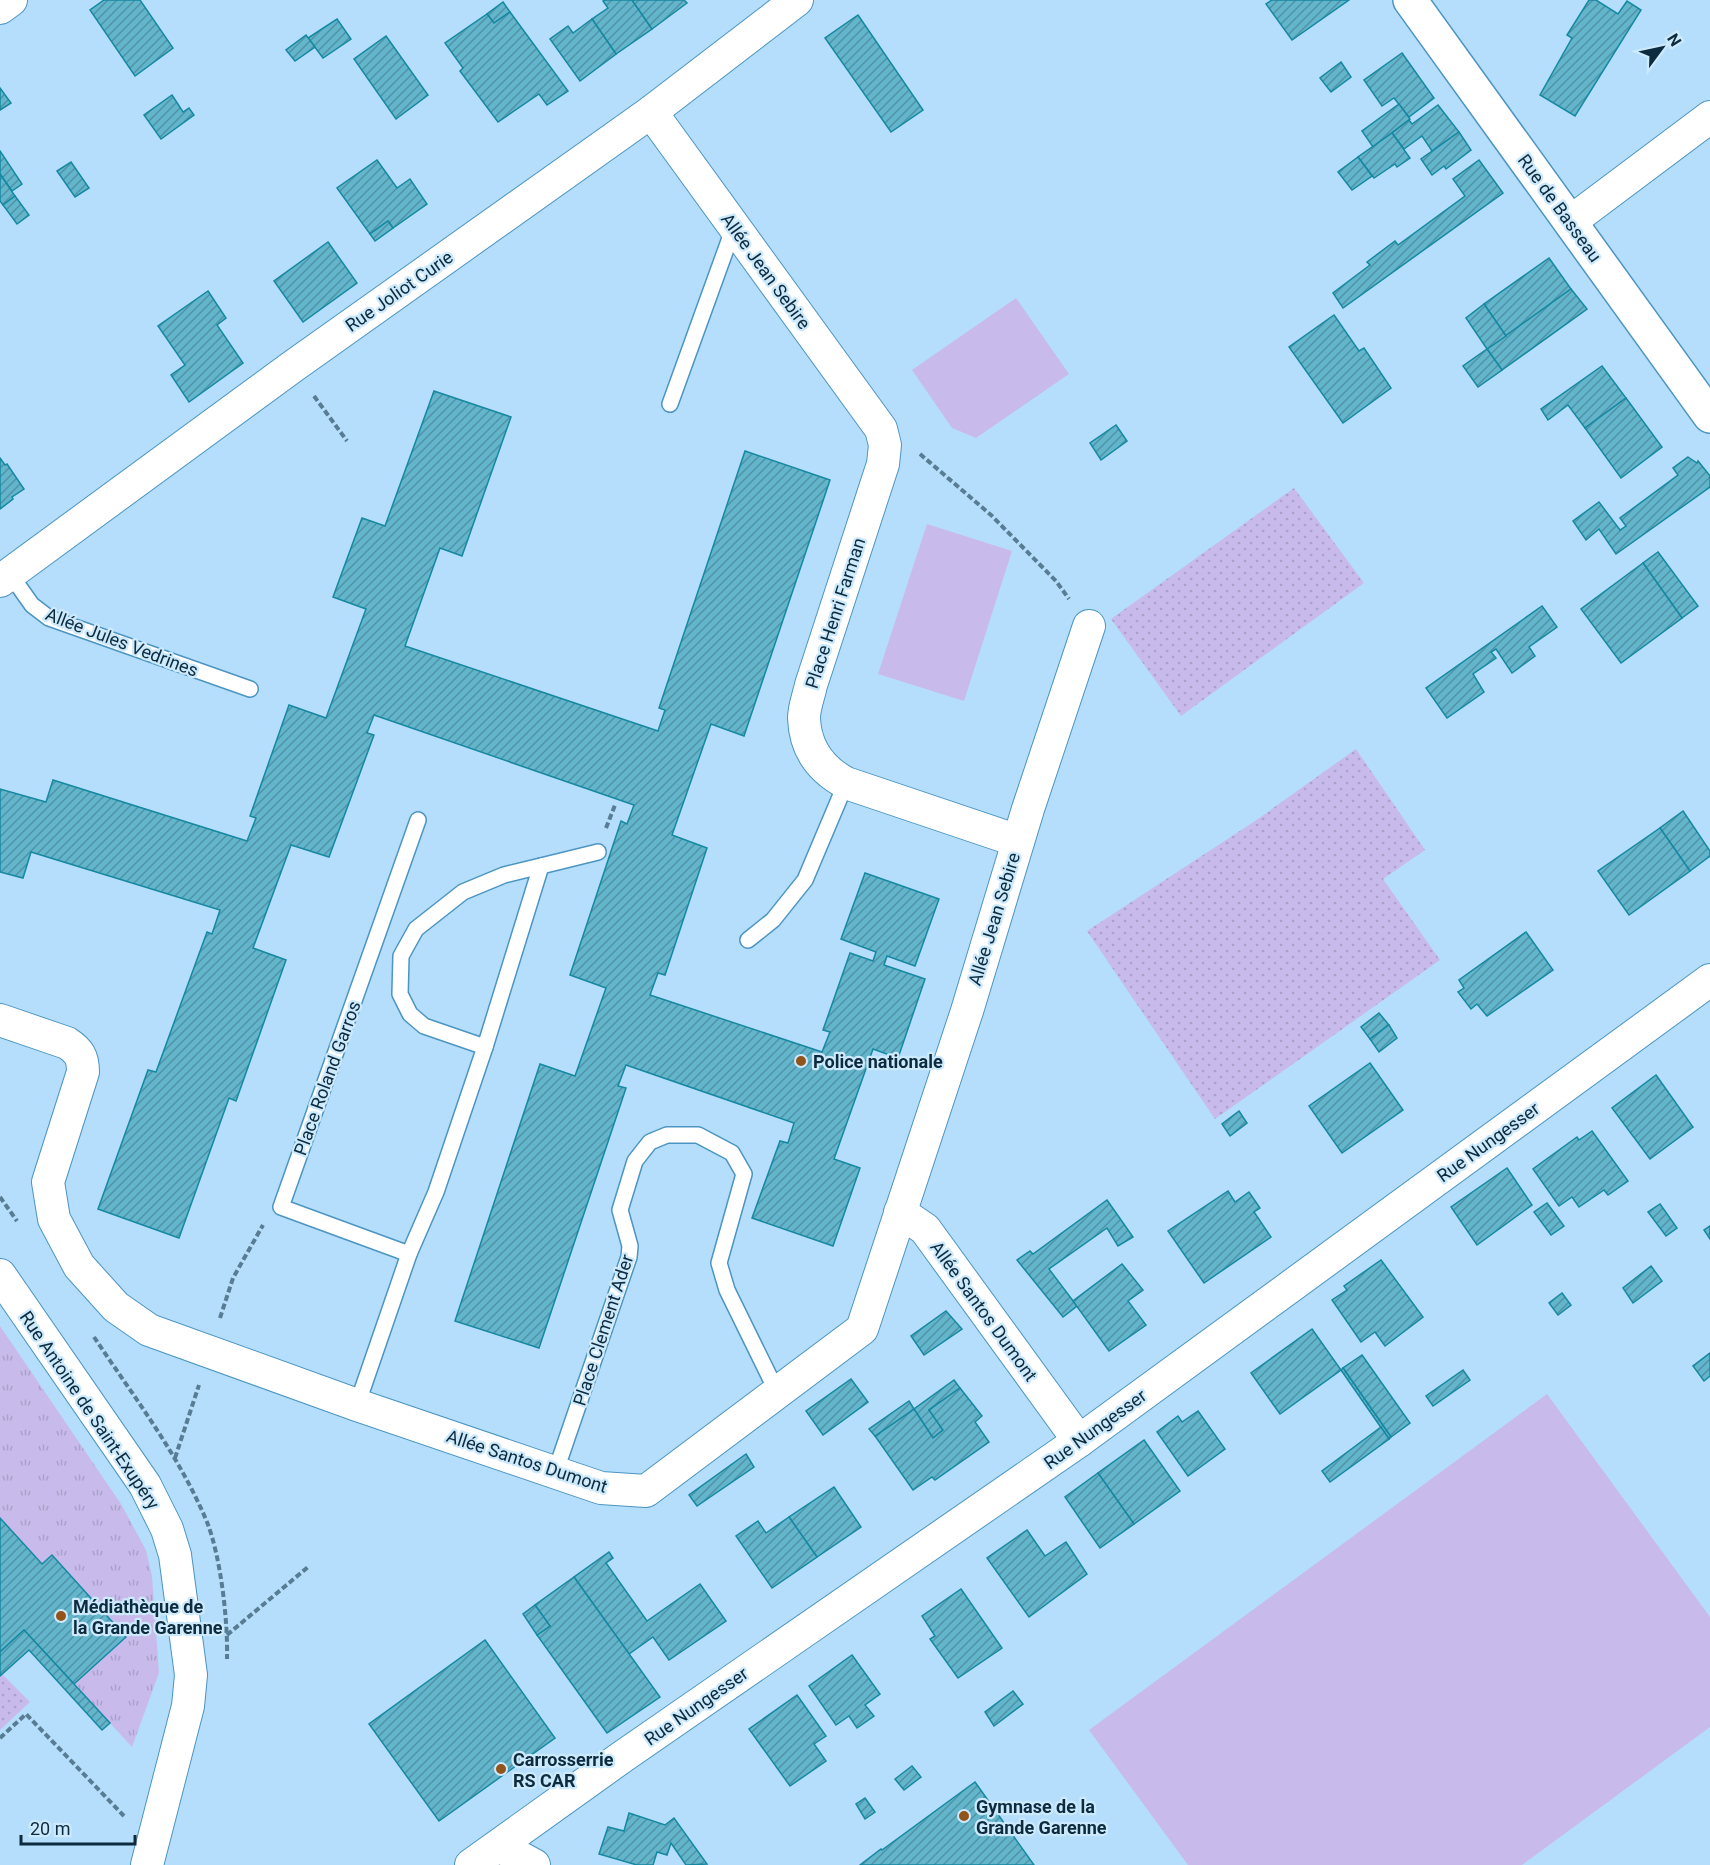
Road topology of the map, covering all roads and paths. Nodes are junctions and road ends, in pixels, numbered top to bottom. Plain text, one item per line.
1 (10, 0) edge
2 (797, 0) edge
3 (1410, 0) edge
4 (0, 8) edge
5 (651, 112) junction
6 (1710, 117) edge
7 (1570, 222) junction
8 (734, 227) junction
9 (314, 396) dead end
10 (670, 404) dead end
11 (1710, 416) edge
12 (881, 429) junction
13 (347, 441) dead end
14 (5, 578) edge
15 (1089, 626) joint
16 (250, 689) dead end
17 (846, 783) junction
18 (418, 820) dead end
19 (1018, 841) junction
20 (598, 852) dead end
21 (541, 866) junction
22 (748, 940) dead end
23 (1710, 980) edge
24 (0, 1020) edge
25 (485, 1047) junction
26 (900, 1212) junction
27 (409, 1254) junction
28 (0, 1275) edge
29 (777, 1392) junction
30 (357, 1406) junction
31 (1079, 1441) junction
32 (555, 1473) junction
33 (308, 1567) dead end
34 (227, 1635) dead end
35 (0, 1738) edge
36 (498, 1846) junction
37 (149, 1855) edge
38 (471, 1865) edge
39 (534, 1865) edge

1 - 4 street
2 - 5 street, Rue Joliot Curie
3 - 7 street, Rue de Basseau
5 - 8 street, Allée Jean Sebire
5 - 14 street, Rue Joliot Curie
6 - 7 street
7 - 11 street, Rue de Basseau
8 - 10 lane
8 - 12 street, Allée Jean Sebire
9 - 13 path
12 - 15 path
12 - 17 street, Place Henri Farman
14 - 16 lane, Allée Jules Vedrines
15 - 19 street, Allée Jean Sebire
17 - 19 street, Place Henri Farman
17 - 22 lane
18 - 27 lane, Place Roland Garros
19 - 26 street, Allée Jean Sebire
20 - 21 lane
21 - 25 lane
21 - 25 lane
23 - 31 street, Rue Nungesser
24 - 30 street, Allée Santos Dumont
25 - 27 lane
26 - 29 street, Allée Santos Dumont
26 - 31 street, Allée Santos Dumont
27 - 30 lane
28 - 37 street, Rue Antoine de Saint-Exupéry
29 - 32 street, Allée Santos Dumont
29 - 32 lane, Place Clement Ader
30 - 32 street, Allée Santos Dumont
31 - 36 street, Rue Nungesser
33 - 34 path
35 - 37 path
36 - 38 street, Rue Nungesser
36 - 39 street

